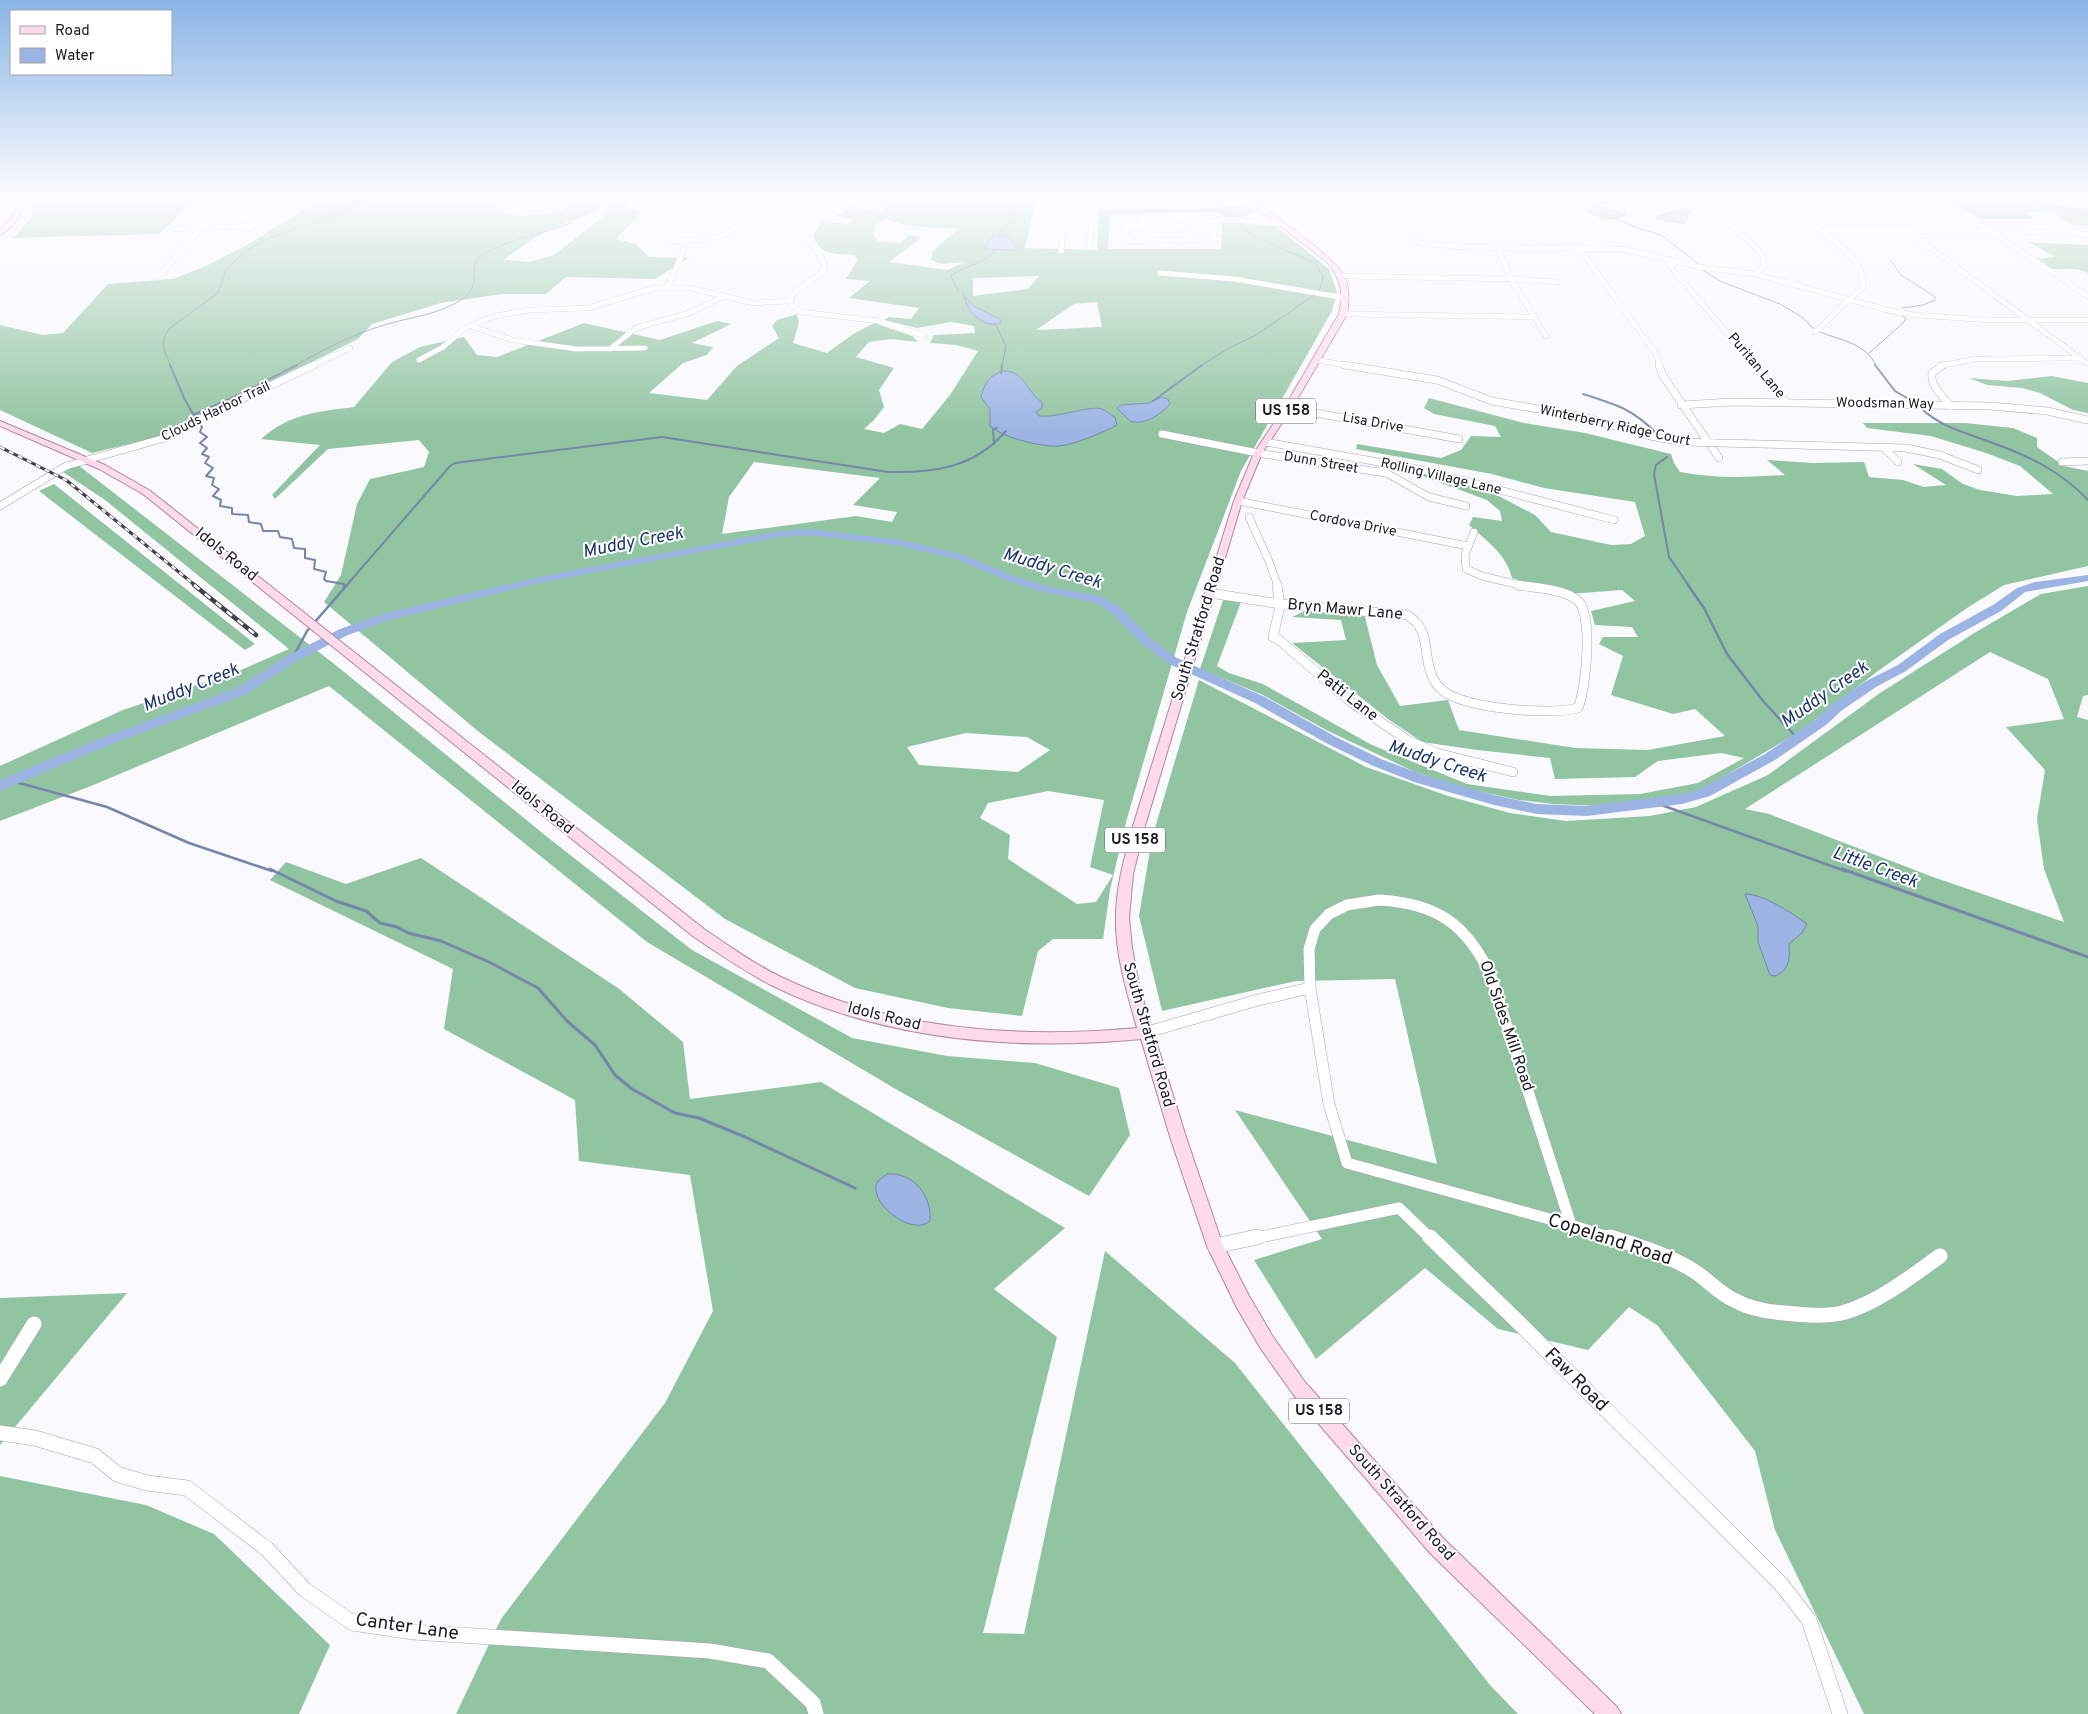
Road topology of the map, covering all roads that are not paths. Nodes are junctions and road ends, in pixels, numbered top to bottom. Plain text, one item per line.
1 (673, 275) edge
2 (820, 275) edge
3 (1185, 275) edge
4 (1510, 275) edge
5 (1599, 275) edge
6 (1678, 275) edge
7 (1758, 275) edge
8 (1862, 275) edge
9 (1966, 275) edge
10 (2057, 275) edge
11 (1341, 276) joint
12 (1512, 279) junction
13 (1557, 282) dead end
14 (667, 287) junction
15 (2088, 296) edge
16 (723, 297) junction
17 (1346, 298) junction
18 (1850, 300) junction
19 (790, 301) junction
20 (1343, 314) junction
21 (1535, 317) junction
22 (2026, 320) junction
23 (2088, 320) edge
24 (471, 326) junction
25 (1815, 332) dead end
26 (925, 336) dead end
27 (1546, 336) dead end
28 (350, 348) dead end
29 (645, 348) dead end
30 (610, 349) junction
31 (2078, 358) junction
32 (2088, 358) edge
33 (419, 360) dead end
34 (1315, 360) junction
35 (2088, 364) edge
36 (1787, 403) junction
37 (1681, 405) junction
38 (1951, 406) junction
39 (1288, 408) junction
40 (2088, 420) edge
41 (0, 424) edge
42 (1162, 434) dead end
43 (1459, 438) dead end
44 (1266, 442) junction
45 (1708, 444) junction
46 (1884, 448) junction
47 (1258, 453) junction
48 (1718, 458) dead end
49 (84, 459) junction
50 (1369, 460) junction
51 (2088, 461) edge
52 (1898, 462) dead end
53 (2062, 462) dead end
54 (1978, 470) dead end
55 (1385, 473) junction
56 (1238, 501) junction
57 (0, 506) edge
58 (1466, 506) dead end
59 (1249, 518) dead end
60 (1614, 520) dead end
61 (1474, 532) dead end
62 (1468, 546) junction
63 (1210, 593) junction
64 (1280, 604) junction
65 (1513, 772) dead end
66 (1310, 988) junction
67 (1144, 1033) junction
68 (1347, 1163) joint
69 (1571, 1226) junction
70 (1215, 1246) junction
71 (1940, 1256) dead end
72 (34, 1324) dead end
73 (0, 1379) edge
74 (0, 1432) edge
75 (816, 1714) edge
76 (1610, 1714) edge
77 (1840, 1714) edge

1 - 14 street
2 - 19 street
3 - 17 street
4 - 12 street
5 - 37 street
6 - 36 street, Puritan Lane
7 - 18 street
8 - 18 street
9 - 22 street
10 - 15 street
11 - 12 street
11 - 17 main road, South Stratford Road / US 158
12 - 13 street
12 - 21 street
14 - 16 street
14 - 24 street
16 - 19 street
16 - 30 street
17 - 20 main road, South Stratford Road / US 158
18 - 22 street
18 - 25 street
19 - 26 street
20 - 21 street
20 - 34 main road, South Stratford Road / US 158
21 - 27 street
22 - 23 street
22 - 31 street
24 - 30 street
24 - 33 street
28 - 49 street, Clouds Harbor Trail
29 - 30 street
31 - 32 street
31 - 35 street
31 - 38 street
34 - 39 main road, South Stratford Road / US 158
34 - 45 street, Winterberry Ridge Court
36 - 37 street, Woodsman Way
36 - 38 street, Woodsman Way
37 - 45 street
38 - 40 street, Woodsman Way
39 - 43 street, Lisa Drive
39 - 44 main road, South Stratford Road / US 158
41 - 49 main road, Idols Road
42 - 47 street, Dunn Street
44 - 47 main road, South Stratford Road / US 158
44 - 50 street, Rolling Village Lane
45 - 46 street, Winterberry Ridge Court
45 - 48 street
46 - 52 street
46 - 54 street, Winterberry Ridge Court
47 - 55 street, Dunn Street
47 - 56 main road, South Stratford Road / US 158
49 - 57 street, Clouds Harbor Trail
49 - 67 main road, Idols Road
50 - 55 street
50 - 60 street, Rolling Village Lane
51 - 53 street
55 - 58 street
56 - 62 street, Cordova Drive
56 - 63 main road, South Stratford Road / US 158
59 - 64 street
61 - 62 street, Bryn Mawr Lane
62 - 64 street, Bryn Mawr Lane
63 - 64 street, Bryn Mawr Lane
63 - 67 main road, South Stratford Road / US 158
64 - 65 street, Patti Lane
66 - 67 street
66 - 68 street, Old Sides Mill Road
66 - 69 street, Old Sides Mill Road
67 - 70 main road, South Stratford Road / US 158
68 - 69 street, Copeland Road
69 - 71 street, Copeland Road
70 - 76 main road, South Stratford Road / US 158
70 - 77 street, Faw Road
72 - 73 street
74 - 75 street, Canter Lane

